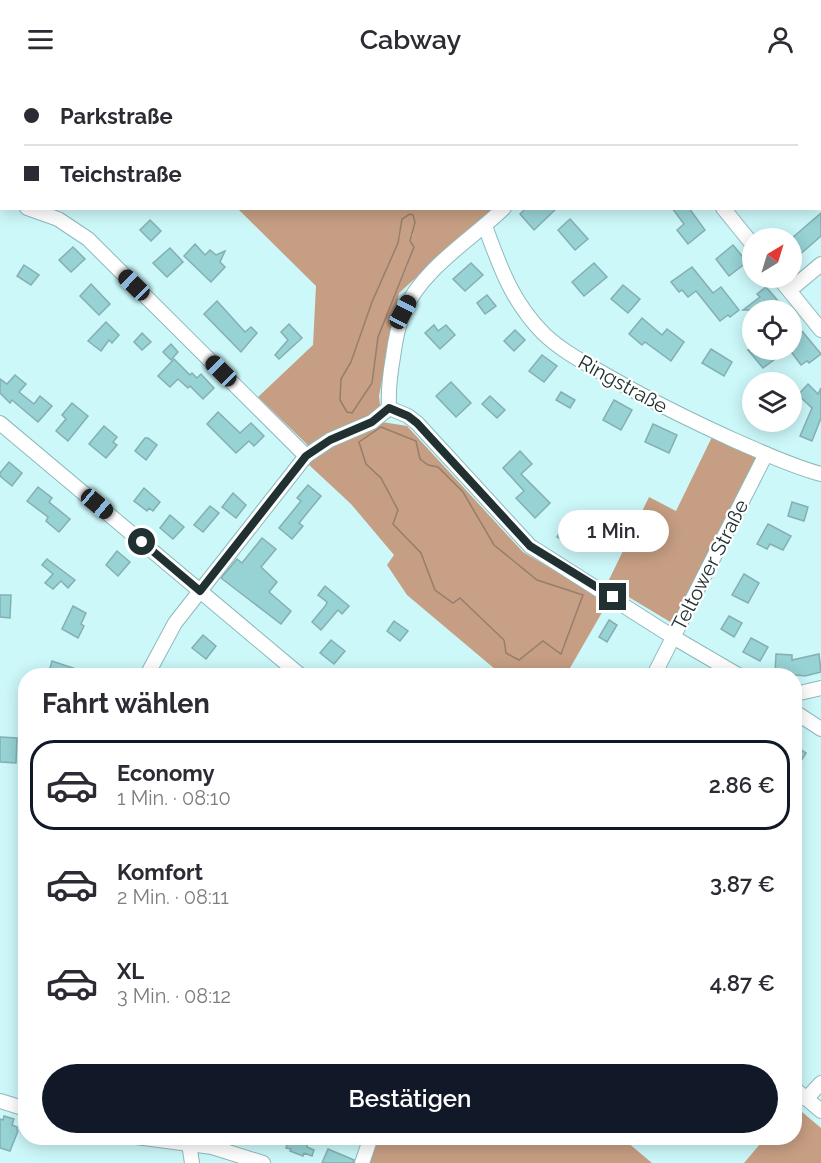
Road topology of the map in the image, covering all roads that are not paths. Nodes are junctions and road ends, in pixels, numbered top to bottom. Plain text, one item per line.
1 (33, 210) edge
2 (502, 210) edge
3 (725, 210) edge
4 (485, 226) junction
5 (742, 231) edge
6 (821, 264) edge
7 (790, 290) joint
8 (821, 330) edge
9 (389, 408) junction
10 (0, 423) edge
11 (766, 454) junction
12 (306, 456) junction
13 (821, 474) edge
14 (200, 591) junction
15 (673, 637) junction
16 (151, 668) edge
17 (292, 668) edge
18 (658, 668) edge
19 (726, 668) edge
20 (821, 688) edge
21 (802, 692) edge
22 (802, 717) edge
23 (821, 729) edge
24 (821, 1083) edge
25 (802, 1095) edge
26 (806, 1099) junction
27 (0, 1101) edge
28 (18, 1107) edge
29 (821, 1111) edge
30 (190, 1145) edge
31 (206, 1145) edge
32 (368, 1145) edge
33 (192, 1163) edge
34 (262, 1163) edge
35 (362, 1163) edge

1 - 12 street
2 - 4 street
3 - 5 street
4 - 9 street
4 - 11 street, Ringstraße
6 - 7 street
7 - 8 street
9 - 12 street
9 - 15 street
10 - 14 street
11 - 13 street, Ringstraße
11 - 15 street, Teltower Straße
12 - 14 street
14 - 16 street
14 - 17 street
15 - 18 street, Teltower Straße
15 - 19 street
20 - 21 street
22 - 23 street
24 - 26 street
25 - 26 street
26 - 29 street
27 - 28 street
30 - 33 street
31 - 34 street
32 - 35 street

